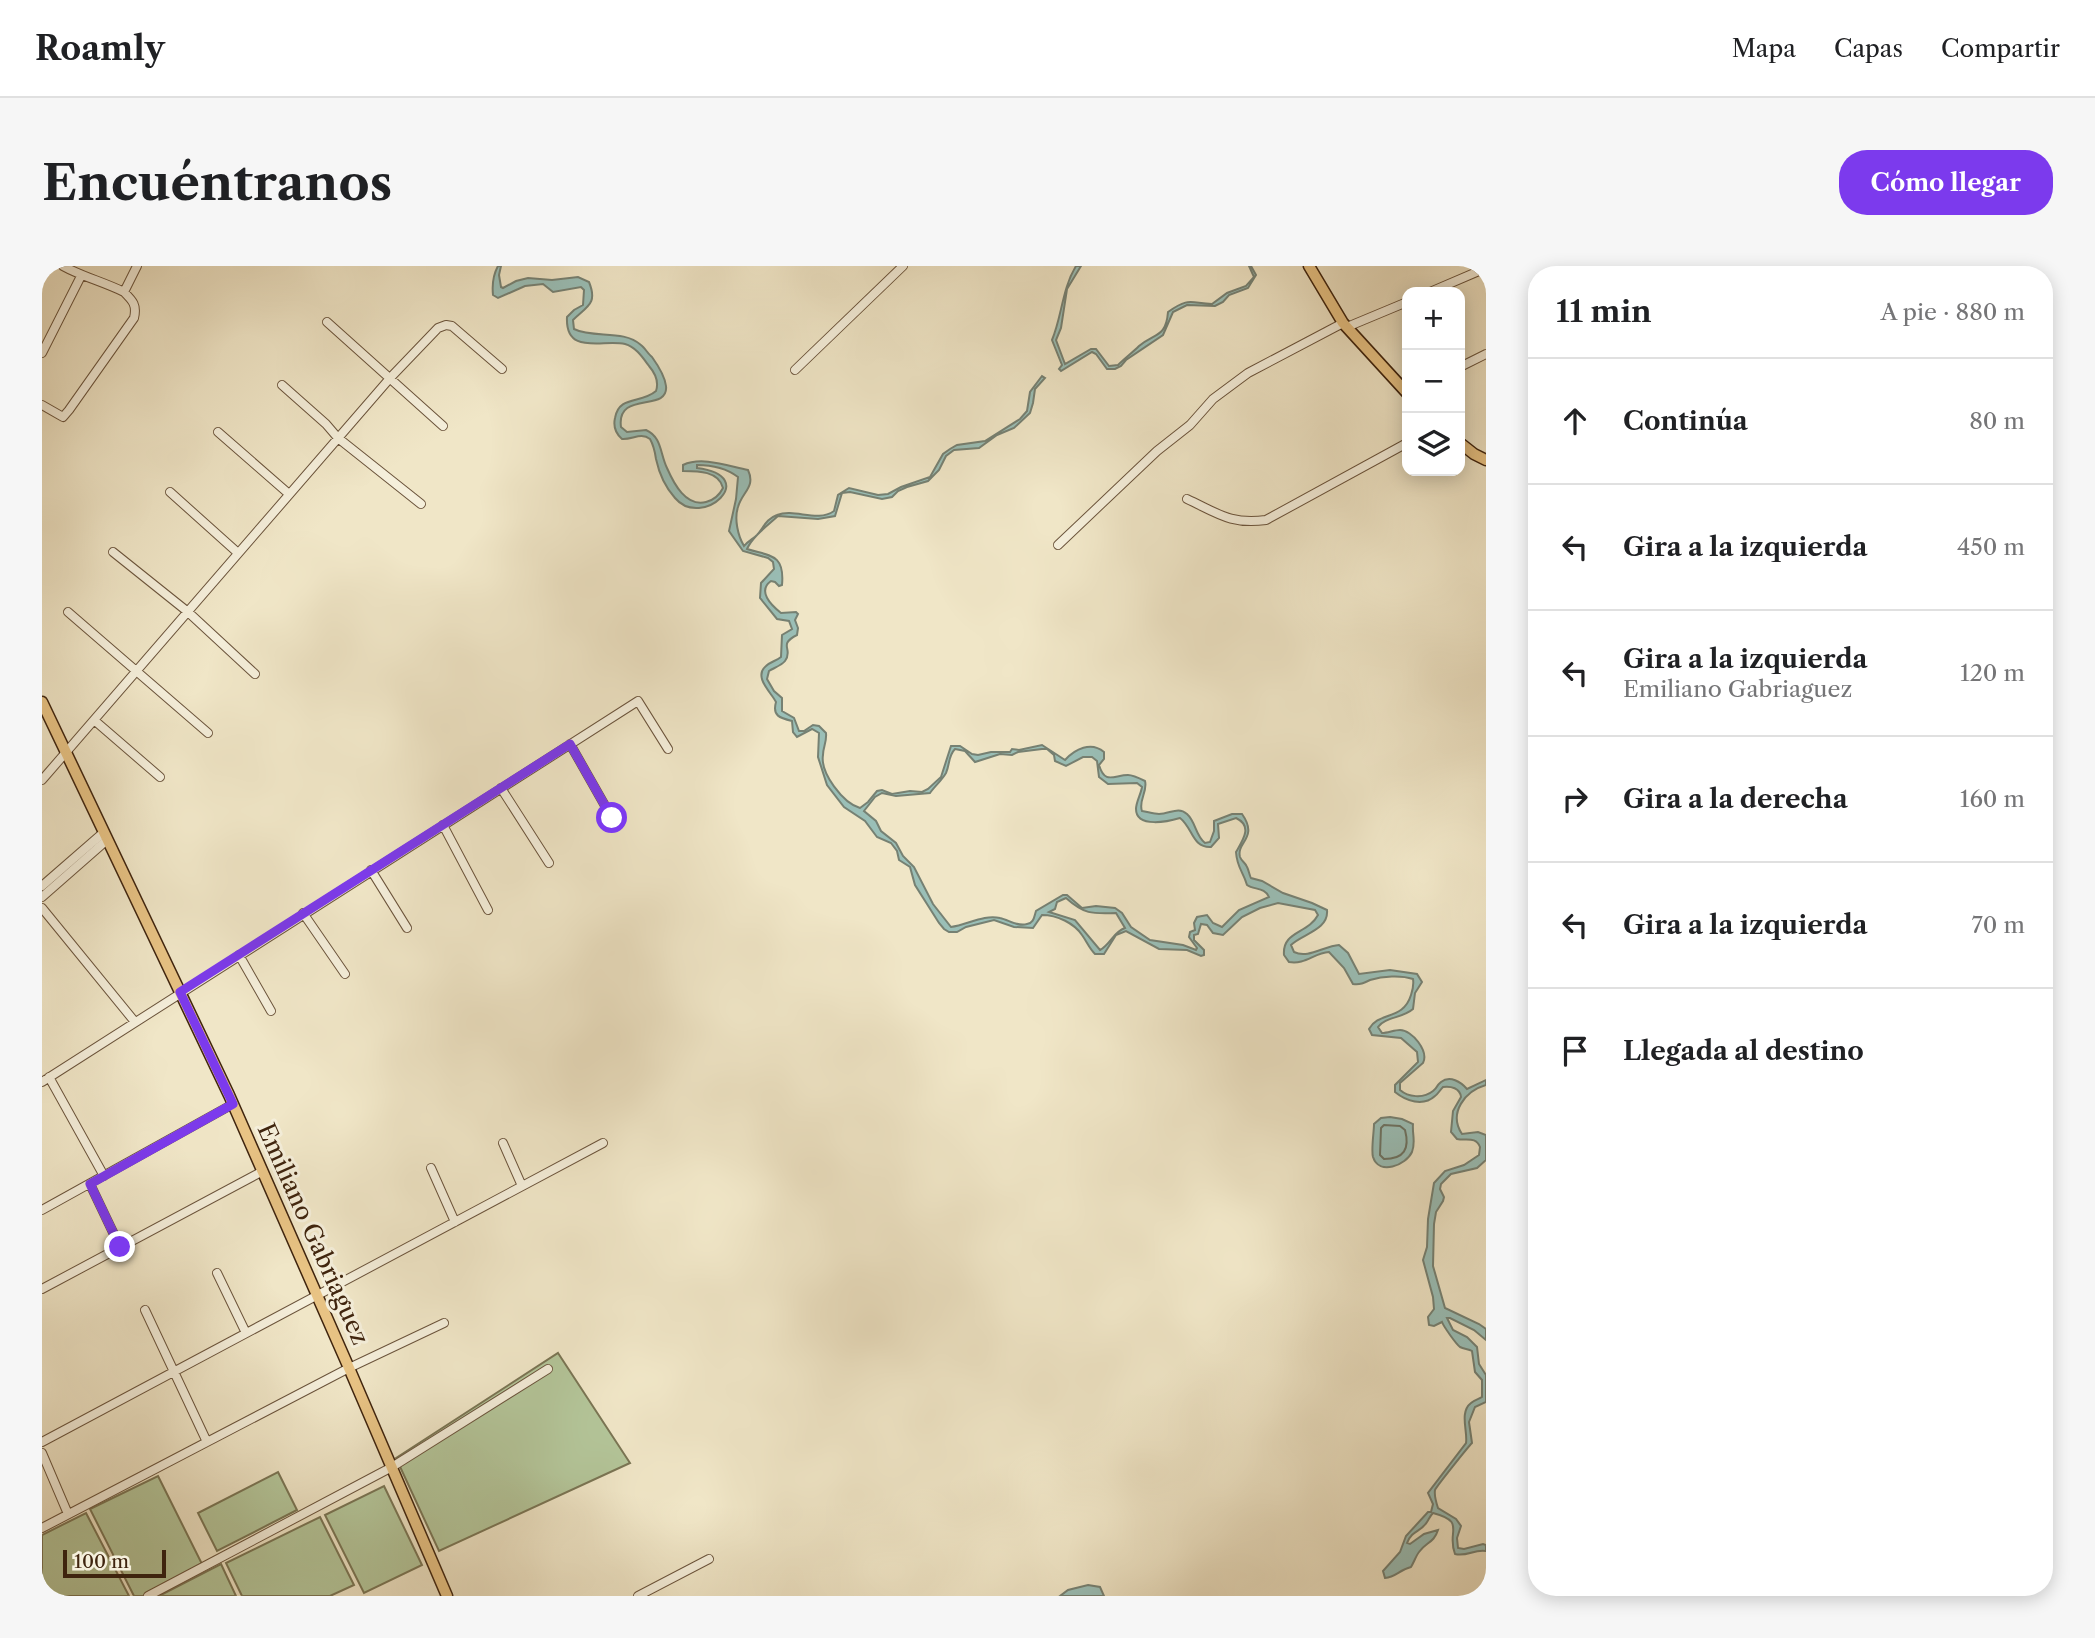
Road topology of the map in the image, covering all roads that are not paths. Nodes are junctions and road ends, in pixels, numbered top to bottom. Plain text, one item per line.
1 (63, 266) edge
2 (136, 266) edge
3 (903, 266) edge
4 (1309, 266) edge
5 (1486, 268) edge
6 (81, 276) junction
7 (1442, 287) edge
8 (124, 292) junction
9 (1402, 304) edge
10 (327, 323) dead end
11 (1345, 326) junction
12 (42, 353) edge
13 (1486, 354) edge
14 (1465, 364) edge
15 (502, 369) dead end
16 (795, 370) dead end
17 (391, 377) junction
18 (282, 385) dead end
19 (1402, 388) edge
20 (42, 405) edge
21 (443, 426) dead end
22 (218, 432) dead end
23 (338, 438) junction
24 (1402, 446) edge
25 (1465, 447) edge
26 (1486, 460) edge
27 (170, 492) dead end
28 (289, 494) junction
29 (1186, 499) dead end
30 (421, 504) dead end
31 (1058, 545) dead end
32 (113, 552) dead end
33 (238, 553) junction
34 (68, 612) dead end
35 (188, 612) junction
36 (137, 671) junction
37 (256, 674) dead end
38 (42, 702) edge
39 (94, 720) junction
40 (208, 733) dead end
41 (570, 744) junction
42 (668, 749) dead end
43 (66, 753) junction
44 (160, 778) dead end
45 (42, 780) edge
46 (501, 788) junction
47 (612, 818) dead end
48 (443, 825) junction
49 (105, 836) junction
50 (549, 863) dead end
51 (371, 870) junction
52 (42, 886) edge
53 (42, 897) edge
54 (42, 908) edge
55 (488, 910) dead end
56 (303, 913) junction
57 (407, 928) dead end
58 (239, 955) junction
59 (345, 974) dead end
60 (180, 992) junction
61 (271, 1012) dead end
62 (135, 1022) junction
63 (46, 1079) edge
64 (233, 1104) junction
65 (503, 1143) dead end
66 (603, 1143) dead end
67 (431, 1168) dead end
68 (262, 1171) junction
69 (104, 1176) junction
70 (90, 1184) junction
71 (522, 1186) junction
72 (42, 1210) edge
73 (455, 1222) junction
74 (120, 1247) junction
75 (217, 1273) dead end
76 (42, 1289) edge
77 (317, 1296) junction
78 (145, 1310) dead end
79 (444, 1322) dead end
80 (246, 1333) junction
81 (349, 1368) junction
82 (548, 1369) dead end
83 (174, 1371) junction
84 (42, 1442) edge
85 (207, 1442) junction
86 (42, 1453) edge
87 (392, 1467) junction
88 (68, 1514) junction
89 (42, 1528) edge
90 (709, 1559) dead end
91 (148, 1596) edge
92 (447, 1596) edge
93 (638, 1596) edge

1 - 6 street
2 - 8 street
3 - 16 street
4 - 11 main road
5 - 7 street
6 - 8 street
6 - 12 street
8 - 20 street
9 - 11 street
10 - 17 street
11 - 19 main road
11 - 31 street
13 - 14 street
15 - 17 street
17 - 21 street
17 - 23 street
18 - 23 street
22 - 28 street
23 - 28 street
23 - 30 street
24 - 29 street
25 - 26 main road
27 - 33 street
28 - 33 street
32 - 35 street
33 - 35 street
34 - 36 street
35 - 36 street
35 - 37 street
36 - 39 street
36 - 40 street
38 - 43 main road, Emiliano Gabriaguez
39 - 43 street
39 - 44 street
41 - 42 street
41 - 46 street
41 - 47 street
43 - 45 street
43 - 49 main road, Emiliano Gabriaguez
46 - 48 street
46 - 50 street
48 - 51 street
48 - 55 street
49 - 52 street
49 - 53 street
49 - 60 main road, Emiliano Gabriaguez
51 - 56 street
51 - 57 street
54 - 62 street
56 - 58 street
56 - 59 street
58 - 60 street
58 - 61 street
60 - 62 street
60 - 64 main road, Emiliano Gabriaguez
62 - 63 street
63 - 69 street
64 - 68 main road, Emiliano Gabriaguez
64 - 69 street
65 - 71 street
66 - 71 street
67 - 73 street
68 - 74 street
68 - 77 main road, Emiliano Gabriaguez
69 - 70 street
70 - 72 street
70 - 74 street
71 - 73 street
73 - 77 street
74 - 76 street
75 - 80 street
77 - 80 street
77 - 81 main road, Emiliano Gabriaguez
78 - 83 street
79 - 81 street
80 - 83 street
81 - 85 street
81 - 87 main road, Emiliano Gabriaguez
82 - 87 street
83 - 84 street
83 - 85 street
85 - 88 street
86 - 88 street
87 - 91 street
87 - 92 main road, Emiliano Gabriaguez
88 - 89 street
90 - 93 street

